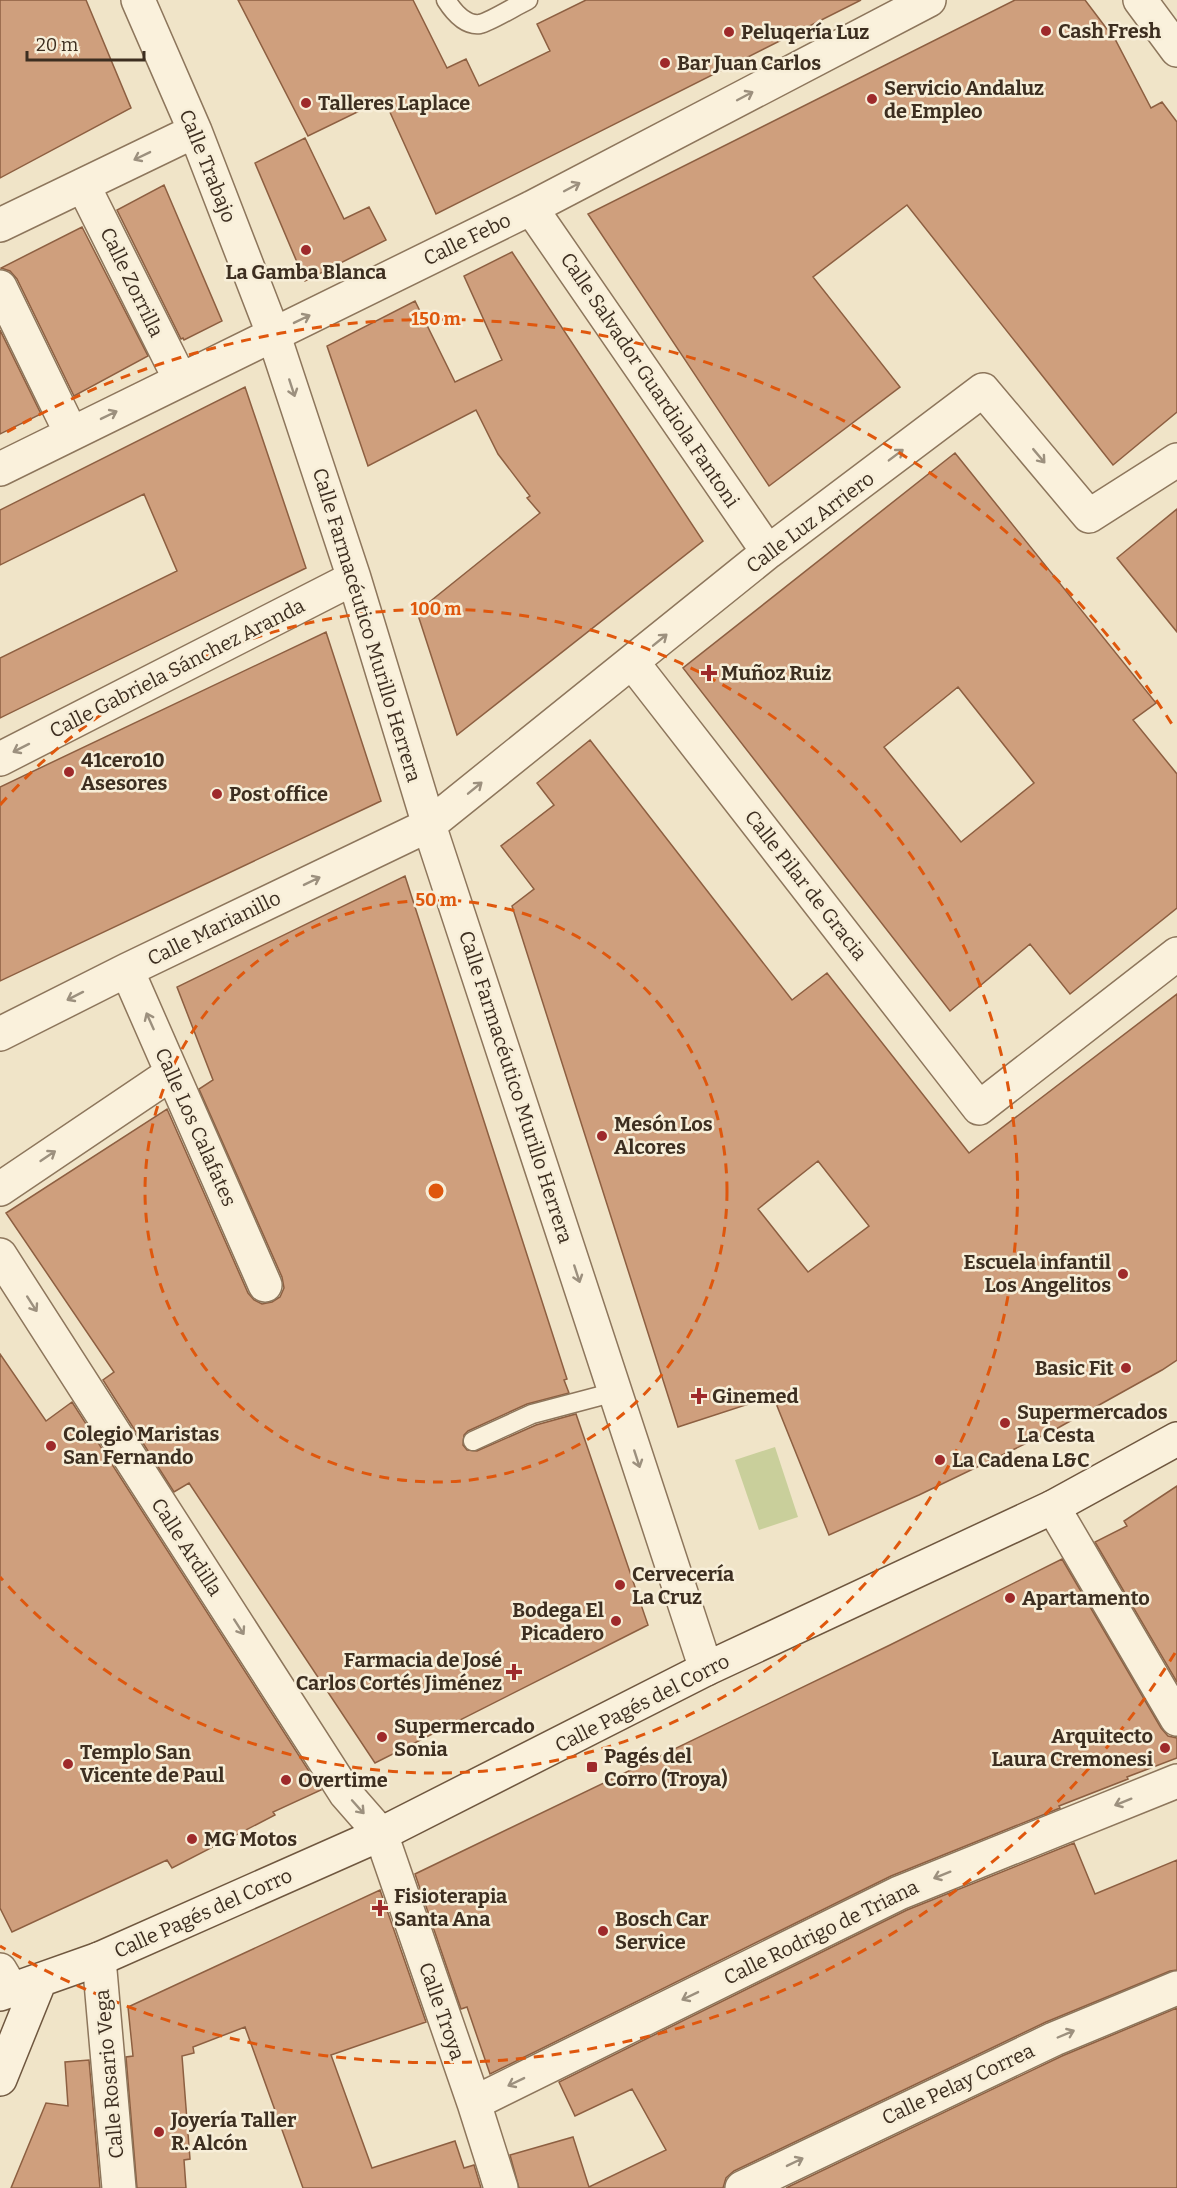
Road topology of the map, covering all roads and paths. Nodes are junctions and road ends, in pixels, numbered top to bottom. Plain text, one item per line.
1 (138, 0) edge
2 (446, 0) edge
3 (528, 0) edge
4 (929, 0) edge
5 (1140, 0) edge
6 (1177, 50) edge
7 (195, 131) junction
8 (83, 185) junction
9 (531, 208) junction
10 (0, 225) edge
11 (0, 287) edge
12 (273, 333) junction
13 (180, 379) junction
14 (71, 433) junction
15 (1177, 460) edge
16 (0, 469) edge
17 (768, 552) junction
18 (354, 578) junction
19 (632, 662) junction
20 (0, 759) edge
21 (429, 825) junction
22 (1177, 954) edge
23 (127, 970) junction
24 (0, 1034) edge
25 (172, 1073) junction
26 (0, 1189) edge
27 (0, 1255) edge
28 (265, 1285) dead end
29 (615, 1392) junction
30 (1177, 1438) edge
31 (473, 1441) dead end
32 (1053, 1507) junction
33 (706, 1669) junction
34 (1177, 1719) edge
35 (1177, 1780) edge
36 (381, 1834) junction
37 (99, 1959) junction
38 (13, 1984) edge
39 (1177, 1988) edge
40 (0, 2079) edge
41 (474, 2103) junction
42 (119, 2188) edge
43 (501, 2188) edge
44 (742, 2188) edge

1 - 7 street, Calle Trabajo
2 - 3 lane
9 -> 4 street, Calle Febo
5 - 6 street
7 -> 8 street
7 - 12 street, Calle Trabajo
8 - 10 street
8 - 13 street, Calle Zorrilla
12 -> 9 street, Calle Febo
9 - 17 street, Calle Salvador Guardiola Fantoni
11 - 14 street
12 - 13 street, Calle Febo
12 -> 18 street, Calle Farmacéutico Murillo Herrera
14 -> 13 street, Calle Febo
14 - 16 street, Calle Febo
17 -> 15 street, Calle Luz Arriero
19 -> 17 street, Calle Luz Arriero
18 -> 20 street, Calle Gabriela Sánchez Aranda
18 - 21 street, Calle Farmacéutico Murillo Herrera
21 -> 19 street, Calle Luz Arriero
19 - 22 street, Calle Pilar de Gracia
23 -> 21 street, Calle Marianillo
21 -> 29 street, Calle Farmacéutico Murillo Herrera
23 -> 24 street, Calle Marianillo
25 -> 23 street, Calle Los Calafates
26 -> 25 street
25 - 28 street, Calle Los Calafates
27 -> 36 street, Calle Ardilla
29 - 31 lane
29 -> 33 street, Calle Farmacéutico Murillo Herrera
30 - 32 street, Calle Pagés del Corro
32 - 33 street, Calle Pagés del Corro
32 - 34 street
33 - 36 street, Calle Pagés del Corro
35 -> 41 street, Calle Rodrigo de Triana
36 - 37 street, Calle Pagés del Corro
36 - 41 street, Calle Troya
37 - 38 street, Calle Pagés del Corro
37 - 42 street, Calle Rosario Vega
38 - 40 street
44 -> 39 street, Calle Pelay Correa
41 - 43 street, Calle Troya

